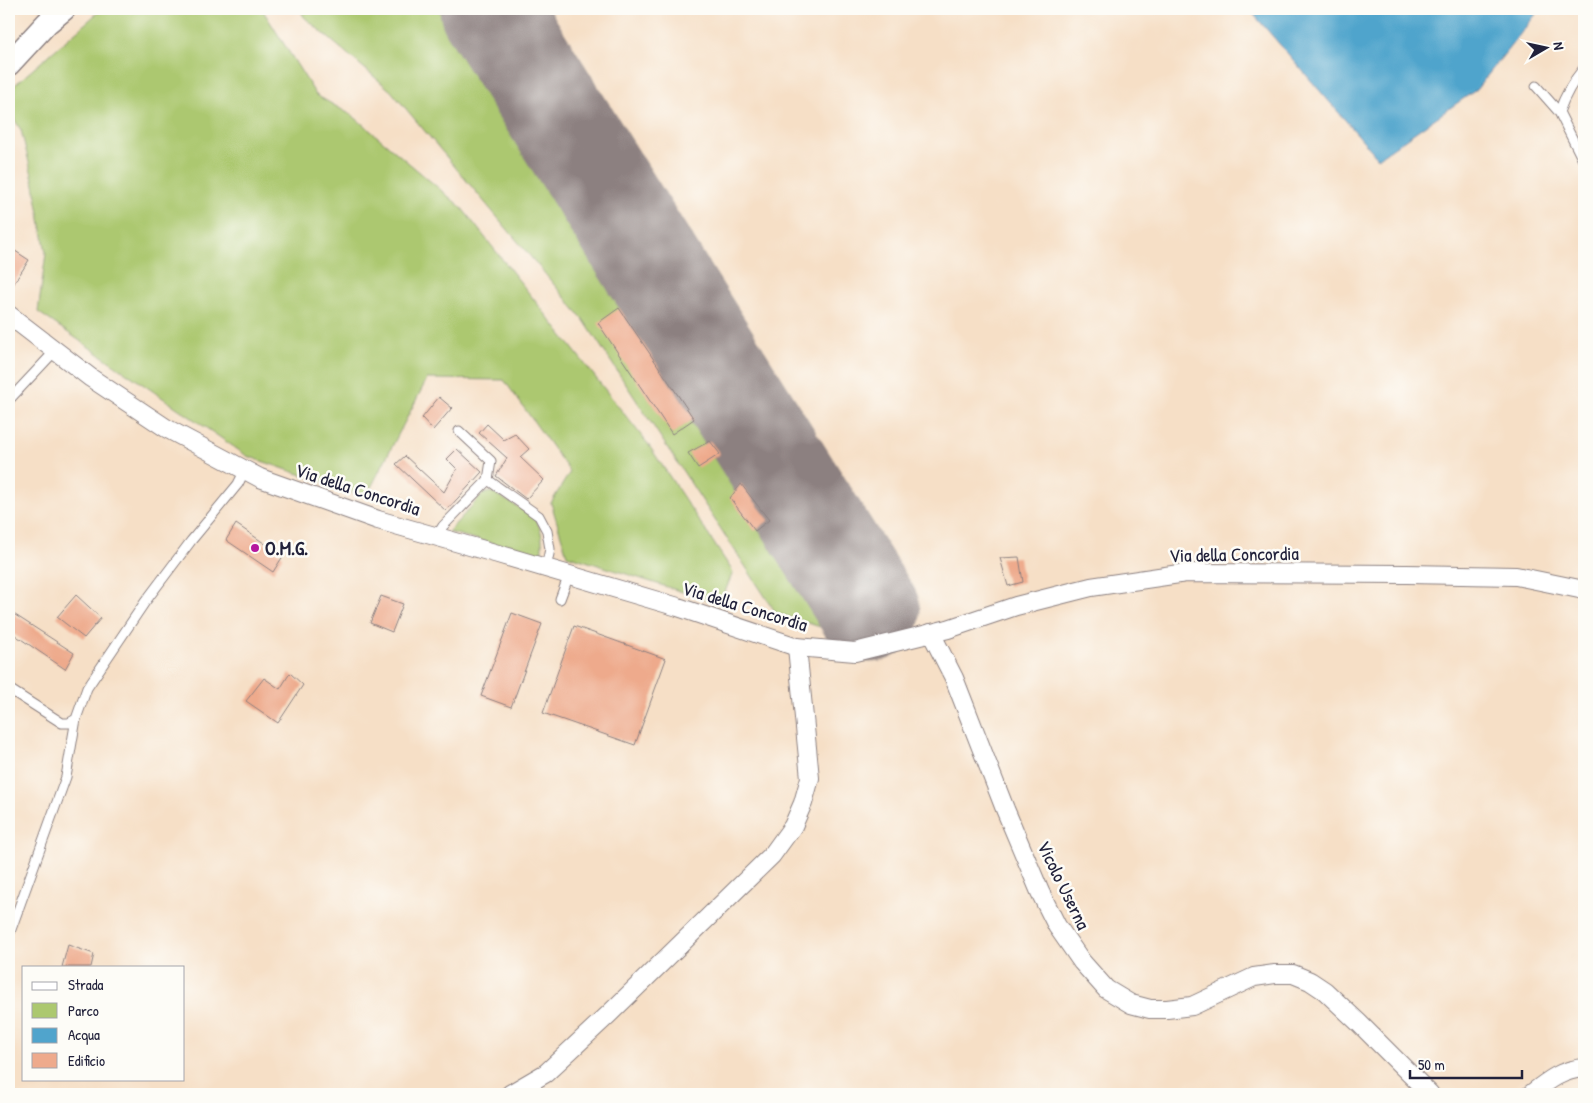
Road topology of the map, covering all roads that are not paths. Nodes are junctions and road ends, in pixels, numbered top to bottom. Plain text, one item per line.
1 (58, 10) edge
2 (9, 64) edge
3 (1584, 68) edge
4 (1536, 86) dead end
5 (1559, 112) junction
6 (1584, 162) edge
7 (9, 315) edge
8 (55, 351) junction
9 (9, 400) edge
10 (459, 430) dead end
11 (245, 470) junction
12 (488, 480) junction
13 (436, 536) junction
14 (546, 568) junction
15 (569, 575) junction
16 (1584, 590) edge
17 (560, 599) dead end
18 (931, 633) junction
19 (797, 647) junction
20 (9, 689) edge
21 (76, 719) junction
22 (9, 936) edge
23 (1584, 1068) edge
24 (510, 1094) edge
25 (1430, 1094) edge
26 (1531, 1094) edge

1 - 2 street
3 - 5 lane
4 - 5 lane
5 - 6 lane
7 - 8 street, Via della Concordia
8 - 9 lane
8 - 11 street, Via della Concordia
10 - 12 lane
11 - 13 street, Via della Concordia
11 - 21 lane
12 - 13 lane
12 - 14 lane
13 - 14 street, Via della Concordia
14 - 15 street, Via della Concordia
15 - 17 lane
15 - 19 street, Via della Concordia
16 - 18 street, Via della Concordia
18 - 19 street, Via della Concordia
18 - 25 street, Vicolo Userna
19 - 24 street
20 - 21 lane
21 - 22 lane
23 - 26 street

